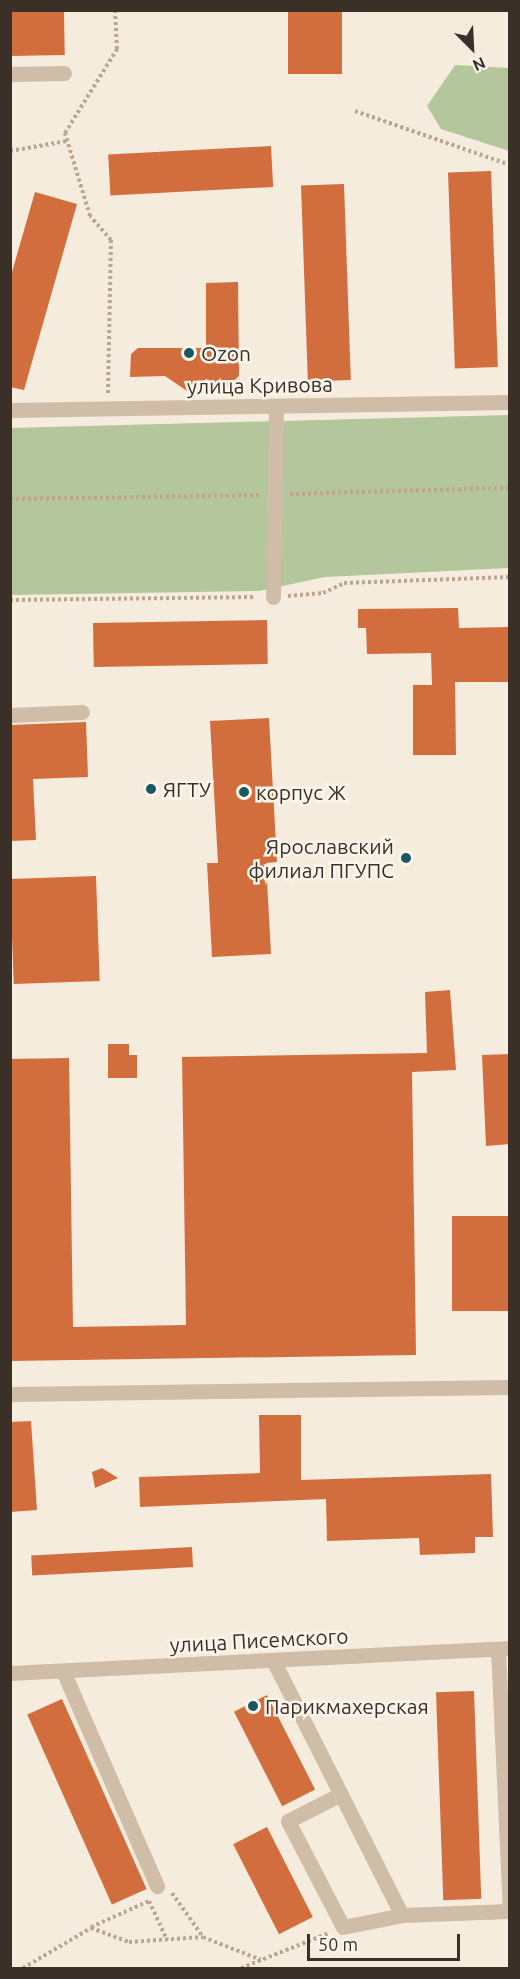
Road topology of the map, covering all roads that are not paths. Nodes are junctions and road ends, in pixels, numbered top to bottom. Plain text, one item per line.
1 (64, 73) dead end
2 (10, 74) edge
3 (510, 402) edge
4 (276, 407) junction
5 (10, 410) edge
6 (273, 597) dead end
7 (82, 712) dead end
8 (10, 715) edge
9 (510, 1387) edge
10 (10, 1394) edge
11 (504, 1649) edge
12 (273, 1660) junction
13 (63, 1671) junction
14 (10, 1673) edge
15 (341, 1794) junction
16 (157, 1886) road end
17 (509, 1911) edge
18 (402, 1916) junction

1 - 2 street
3 - 4 street, улица Кривова
4 - 5 street, улица Кривова
4 - 6 street
7 - 8 street
9 - 10 street
11 - 12 street, улица Писемского
11 - 17 street
12 - 13 street, улица Писемского
12 - 15 street
13 - 14 street, улица Писемского
13 - 16 street
15 - 18 street
15 - 18 street
17 - 18 street

